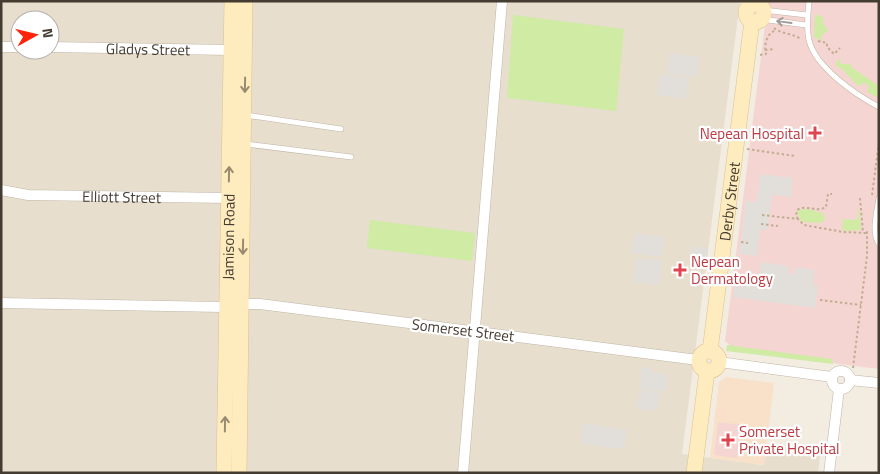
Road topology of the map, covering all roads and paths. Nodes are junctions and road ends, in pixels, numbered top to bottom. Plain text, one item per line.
1 (232, 1) edge
2 (246, 1) edge
3 (502, 1) edge
4 (809, 1) edge
5 (757, 11) edge
6 (808, 15) junction
7 (806, 25) junction
8 (776, 30) dead end
9 (822, 42) dead end
10 (60, 47) edge
11 (775, 48) dead end
12 (840, 48) dead end
13 (765, 50) junction
14 (238, 51) junction
15 (834, 54) junction
16 (761, 55) dead end
17 (829, 60) dead end
18 (879, 107) edge
19 (245, 115) junction
20 (341, 129) dead end
21 (879, 142) edge
22 (244, 144) junction
23 (747, 150) dead end
24 (795, 156) dead end
25 (351, 157) dead end
26 (1, 190) edge
27 (832, 194) dead end
28 (872, 197) dead end
29 (228, 198) junction
30 (244, 198) junction
31 (860, 198) dead end
32 (879, 198) edge
33 (762, 214) dead end
34 (798, 219) junction
35 (761, 224) dead end
36 (778, 226) dead end
37 (868, 228) dead end
38 (863, 233) junction
39 (867, 233) junction
40 (741, 242) dead end
41 (748, 243) dead end
42 (879, 244) edge
43 (820, 300) dead end
44 (1, 303) edge
45 (861, 305) junction
46 (234, 306) junction
47 (475, 331) junction
48 (709, 361) junction
49 (853, 368) dead end
50 (832, 377) junction
51 (850, 380) junction
52 (879, 383) edge
53 (839, 389) junction
54 (224, 473) edge
55 (239, 473) edge
56 (463, 473) edge
57 (694, 473) edge
58 (829, 473) edge

1 - 14 main road, Jamison Road
2 - 14 main road, Jamison Road
3 - 47 street
4 - 6 lane
5 - 6 lane
7 -> 5 lane
5 - 48 main road, Derby Street
6 - 7 lane
7 - 18 lane
8 - 13 path
9 - 15 path
10 - 14 street, Gladys Street
11 - 13 path
12 - 15 path
13 - 16 path
14 -> 19 main road, Jamison Road
29 -> 14 main road, Jamison Road
15 - 17 path
19 - 20 lane
19 - 22 main road, Jamison Road
21 - 28 path
22 - 25 lane
22 - 30 main road, Jamison Road
23 - 24 path
26 - 29 street, Elliott Street
27 - 34 path
29 - 30 main road, Elliott Street
29 - 46 main road, Jamison Road
30 -> 46 main road, Jamison Road
31 - 38 path
32 - 42 lane
33 - 34 path
34 - 38 path
35 - 36 path
37 - 39 path
38 - 39 path
39 - 45 path
40 - 41 path
43 - 45 path
44 - 46 street, Somerset Street
45 - 49 path
46 - 47 street, Somerset Street
54 -> 46 main road, Jamison Road
46 - 55 main road, Jamison Road
47 - 48 street, Somerset Street
47 - 56 street
48 - 50 street, Somerset Street
48 - 57 main road, Derby Street
50 - 51 street
50 - 53 street
51 - 52 street
51 - 53 street
53 - 58 street

